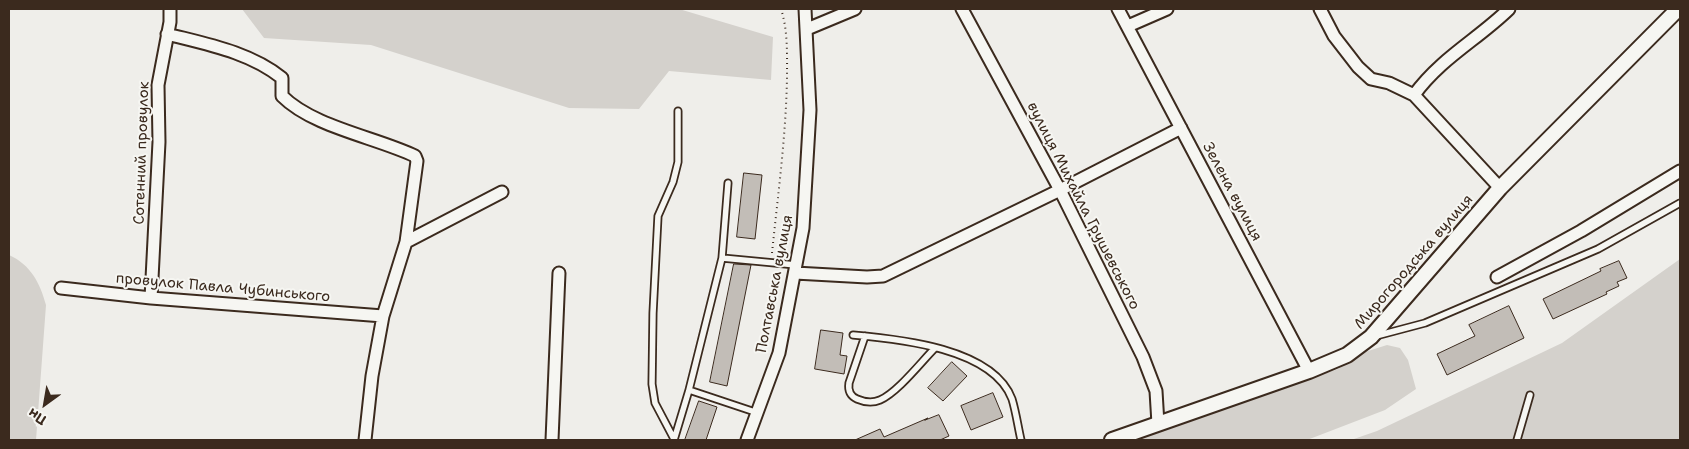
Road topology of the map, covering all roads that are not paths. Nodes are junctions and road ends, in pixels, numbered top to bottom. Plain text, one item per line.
1 (170, 9) edge
2 (805, 9) edge
3 (855, 9) edge
4 (962, 9) edge
5 (1118, 9) edge
6 (1167, 9) edge
7 (1320, 9) edge
8 (1509, 9) edge
9 (1678, 9) edge
10 (1128, 26) junction
11 (807, 29) junction
12 (167, 34) junction
13 (1414, 95) junction
14 (678, 112) dead end
15 (1181, 128) junction
16 (1680, 171) edge
17 (728, 183) dead end
18 (1500, 188) junction
19 (1060, 190) junction
20 (502, 192) dead end
21 (1680, 203) edge
22 (406, 242) junction
23 (722, 258) junction
24 (795, 269) junction
25 (559, 273) dead end
26 (1498, 278) dead end
27 (61, 288) dead end
28 (152, 298) junction
29 (383, 316) junction
30 (853, 335) dead end
31 (865, 336) junction
32 (1371, 337) junction
33 (935, 348) junction
34 (1309, 371) junction
35 (689, 390) junction
36 (1530, 396) dead end
37 (758, 413) junction
38 (1158, 424) junction
39 (365, 440) edge
40 (552, 440) edge
41 (674, 440) edge
42 (747, 440) edge
43 (1021, 440) edge
44 (1116, 440) edge
45 (1517, 440) edge

1 - 12 street, Сотенний провулок
2 - 11 street, Полтавська вулиця
3 - 11 street
4 - 19 street, вулиця Михайла Грушевського
5 - 10 street, Зелена вулиця
6 - 10 street
7 - 13 street
8 - 13 street
9 - 18 street, Мирогородська вулиця
10 - 15 street, Зелена вулиця
11 - 24 street, Полтавська вулиця
12 - 22 street
12 - 28 street, Сотенний провулок
13 - 18 street
14 - 41 lane
15 - 19 street
15 - 34 street, Зелена вулиця
16 - 26 street
17 - 23 lane
18 - 32 street, Мирогородська вулиця
19 - 24 street
19 - 38 street, вулиця Михайла Грушевського
20 - 22 street
21 - 32 lane
22 - 29 street
23 - 24 lane
23 - 35 lane
24 - 37 street, Полтавська вулиця
25 - 40 street
27 - 28 street, провулок Павла Чубинського
28 - 29 street, провулок Павла Чубинського
29 - 39 street
30 - 31 lane
31 - 33 lane
31 - 33 lane
32 - 34 street, Мирогородська вулиця
33 - 43 lane
34 - 38 street, Мирогородська вулиця
35 - 37 lane
35 - 41 lane
36 - 45 lane
37 - 42 street, Полтавська вулиця
38 - 44 street, Мирогородська вулиця

